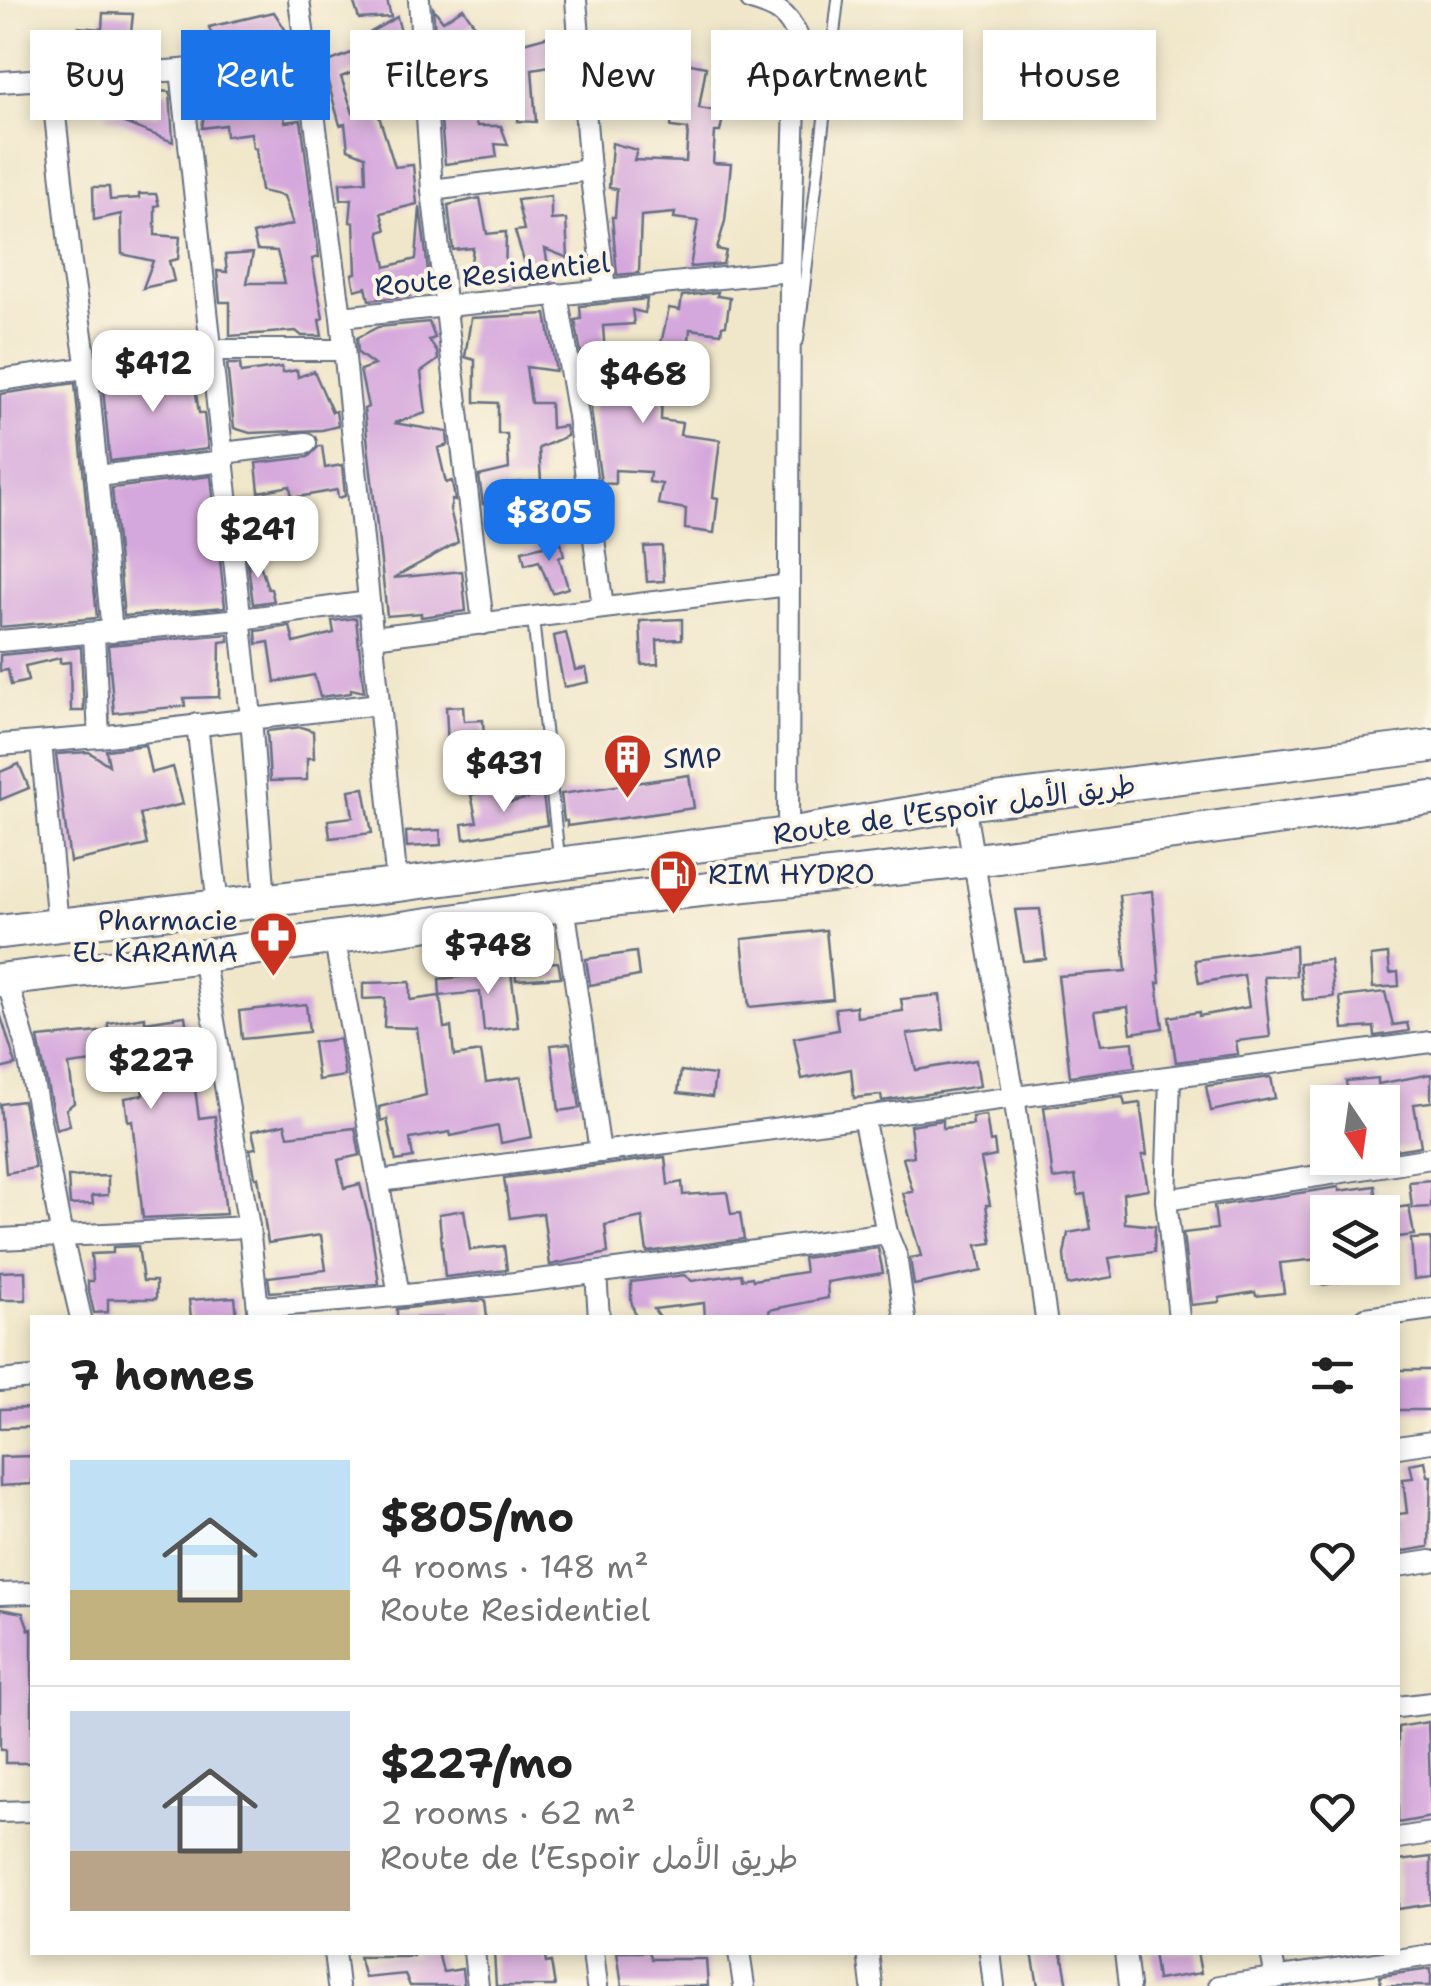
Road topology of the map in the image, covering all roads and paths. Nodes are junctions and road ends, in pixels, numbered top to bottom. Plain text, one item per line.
1 (299, 0) edge
2 (419, 0) edge
3 (576, 0) edge
4 (752, 0) edge
5 (838, 0) edge
6 (303, 30) edge
7 (181, 70) edge
8 (161, 71) edge
9 (30, 80) edge
10 (0, 82) edge
11 (56, 120) edge
12 (187, 120) edge
13 (315, 120) edge
14 (590, 170) junction
15 (432, 190) junction
16 (790, 271) junction
17 (605, 289) junction
18 (557, 294) junction
19 (446, 305) junction
20 (341, 318) junction
21 (212, 350) junction
22 (342, 350) junction
23 (87, 369) junction
24 (0, 380) edge
25 (790, 416) junction
26 (306, 443) dead end
27 (224, 457) junction
28 (97, 476) junction
29 (789, 586) junction
30 (369, 602) junction
31 (604, 608) junction
32 (240, 619) junction
33 (533, 619) junction
34 (482, 624) junction
35 (103, 633) junction
36 (374, 637) junction
37 (0, 641) edge
38 (379, 704) junction
39 (251, 717) junction
40 (197, 724) junction
41 (98, 737) junction
42 (41, 742) junction
43 (0, 745) edge
44 (1431, 746) edge
45 (1431, 798) edge
46 (964, 804) junction
47 (788, 834) junction
48 (976, 860) junction
49 (560, 863) junction
50 (397, 884) junction
51 (265, 900) junction
52 (218, 906) junction
53 (564, 906) junction
54 (58, 925) junction
55 (0, 932) edge
56 (334, 936) junction
57 (203, 956) junction
58 (3, 979) edge
59 (1431, 1042) edge
60 (1170, 1078) junction
61 (1014, 1096) junction
62 (863, 1117) junction
63 (600, 1152) junction
64 (1431, 1158) edge
65 (380, 1181) junction
66 (1166, 1200) junction
67 (249, 1227) junction
68 (886, 1232) junction
69 (62, 1237) junction
70 (0, 1239) edge
71 (596, 1273) junction
72 (398, 1294) junction
73 (1431, 1309) edge
74 (259, 1312) edge
75 (80, 1315) edge
76 (599, 1315) edge
77 (905, 1315) edge
78 (1046, 1315) edge
79 (1179, 1315) edge
80 (1388, 1315) edge
81 (30, 1378) edge
82 (0, 1380) edge
83 (1431, 1442) edge
84 (1400, 1447) edge
85 (1431, 1561) edge
86 (1400, 1566) edge
87 (0, 1594) edge
88 (30, 1594) edge
89 (1431, 1703) edge
90 (1400, 1707) edge
91 (30, 1810) edge
92 (0, 1812) edge
93 (1431, 1833) edge
94 (1400, 1838) edge
95 (334, 1955) edge
96 (474, 1955) edge
97 (593, 1955) edge
98 (739, 1955) edge
99 (868, 1955) edge
100 (990, 1955) edge
101 (1125, 1955) edge
102 (1272, 1955) edge
103 (1431, 1955) edge
104 (1276, 1978) junction
105 (338, 1986) edge
106 (478, 1986) edge
107 (596, 1986) edge
108 (744, 1986) edge
109 (872, 1986) edge
110 (994, 1986) edge
111 (1129, 1986) edge
112 (1219, 1986) edge

1 - 6 street
2 - 15 street
3 - 14 street
4 - 16 street
5 - 25 lane
7 - 8 street
9 - 10 street
11 - 23 street
12 - 21 street
13 - 20 street
14 - 15 street
14 - 17 street
15 - 19 street
16 - 17 street, Route Residentiel
16 - 25 street
17 - 18 street, Route Residentiel
18 - 19 street, Route Residentiel
18 - 31 street
19 - 20 street, Route Residentiel
19 - 34 street
20 - 22 street, Route Residentiel
21 - 22 street
21 - 23 street
21 - 27 street
22 - 30 street, Route Residentiel
23 - 24 street
23 - 28 street
25 - 29 street
26 - 27 street
27 - 28 street
27 - 32 street
28 - 35 street
29 - 31 street
29 - 47 street
30 - 32 street
30 - 36 street, Route Residentiel
31 - 33 street
32 - 35 street
32 - 39 street
33 - 34 street
33 - 49 lane
34 - 36 street
35 - 37 street
35 - 41 street
36 - 38 street, Route Residentiel
38 - 39 street
38 - 50 street, Route Residentiel
39 - 40 street
39 - 51 street
40 - 41 street
40 - 52 street
41 - 42 street
42 - 43 street
42 - 54 street
44 - 46 highway, Route de l’Espoir طريق الأمل
45 - 48 highway, Route de l’Espoir طريق الأمل
46 - 47 highway, Route de l’Espoir طريق الأمل
46 - 48 street
47 - 49 highway, Route de l’Espoir طريق الأمل
48 - 53 highway, Route de l’Espoir طريق الأمل
48 - 61 street
49 - 50 highway, Route de l’Espoir طريق الأمل
50 - 51 highway, Route de l’Espoir طريق الأمل
51 - 52 highway, Route de l’Espoir طريق الأمل
52 - 54 highway, Route de l’Espoir طريق الأمل
53 - 56 highway, Route de l’Espoir طريق الأمل
53 - 63 street
54 - 55 highway, Route de l’Espoir طريق الأمل
56 - 57 highway, Route de l’Espoir طريق الأمل
56 - 65 street
57 - 58 highway, Route de l’Espoir طريق الأمل
57 - 67 street
58 - 69 street
59 - 60 street
60 - 61 street
60 - 66 street
61 - 62 street
61 - 78 street
62 - 63 street
62 - 68 street
63 - 65 street
64 - 66 street
65 - 72 street
66 - 79 street
67 - 69 street
67 - 74 street
68 - 71 street
68 - 77 street
69 - 70 street
69 - 75 street
71 - 72 street
71 - 76 street
72 - 74 street
73 - 80 street
81 - 82 street
83 - 84 street
85 - 86 street
87 - 88 street
89 - 90 street
91 - 92 street
93 - 94 street
95 - 105 street
96 - 106 street
97 - 107 street
98 - 108 street
99 - 109 street
100 - 110 street
101 - 111 street
102 - 104 street
103 - 104 street
104 - 112 street

